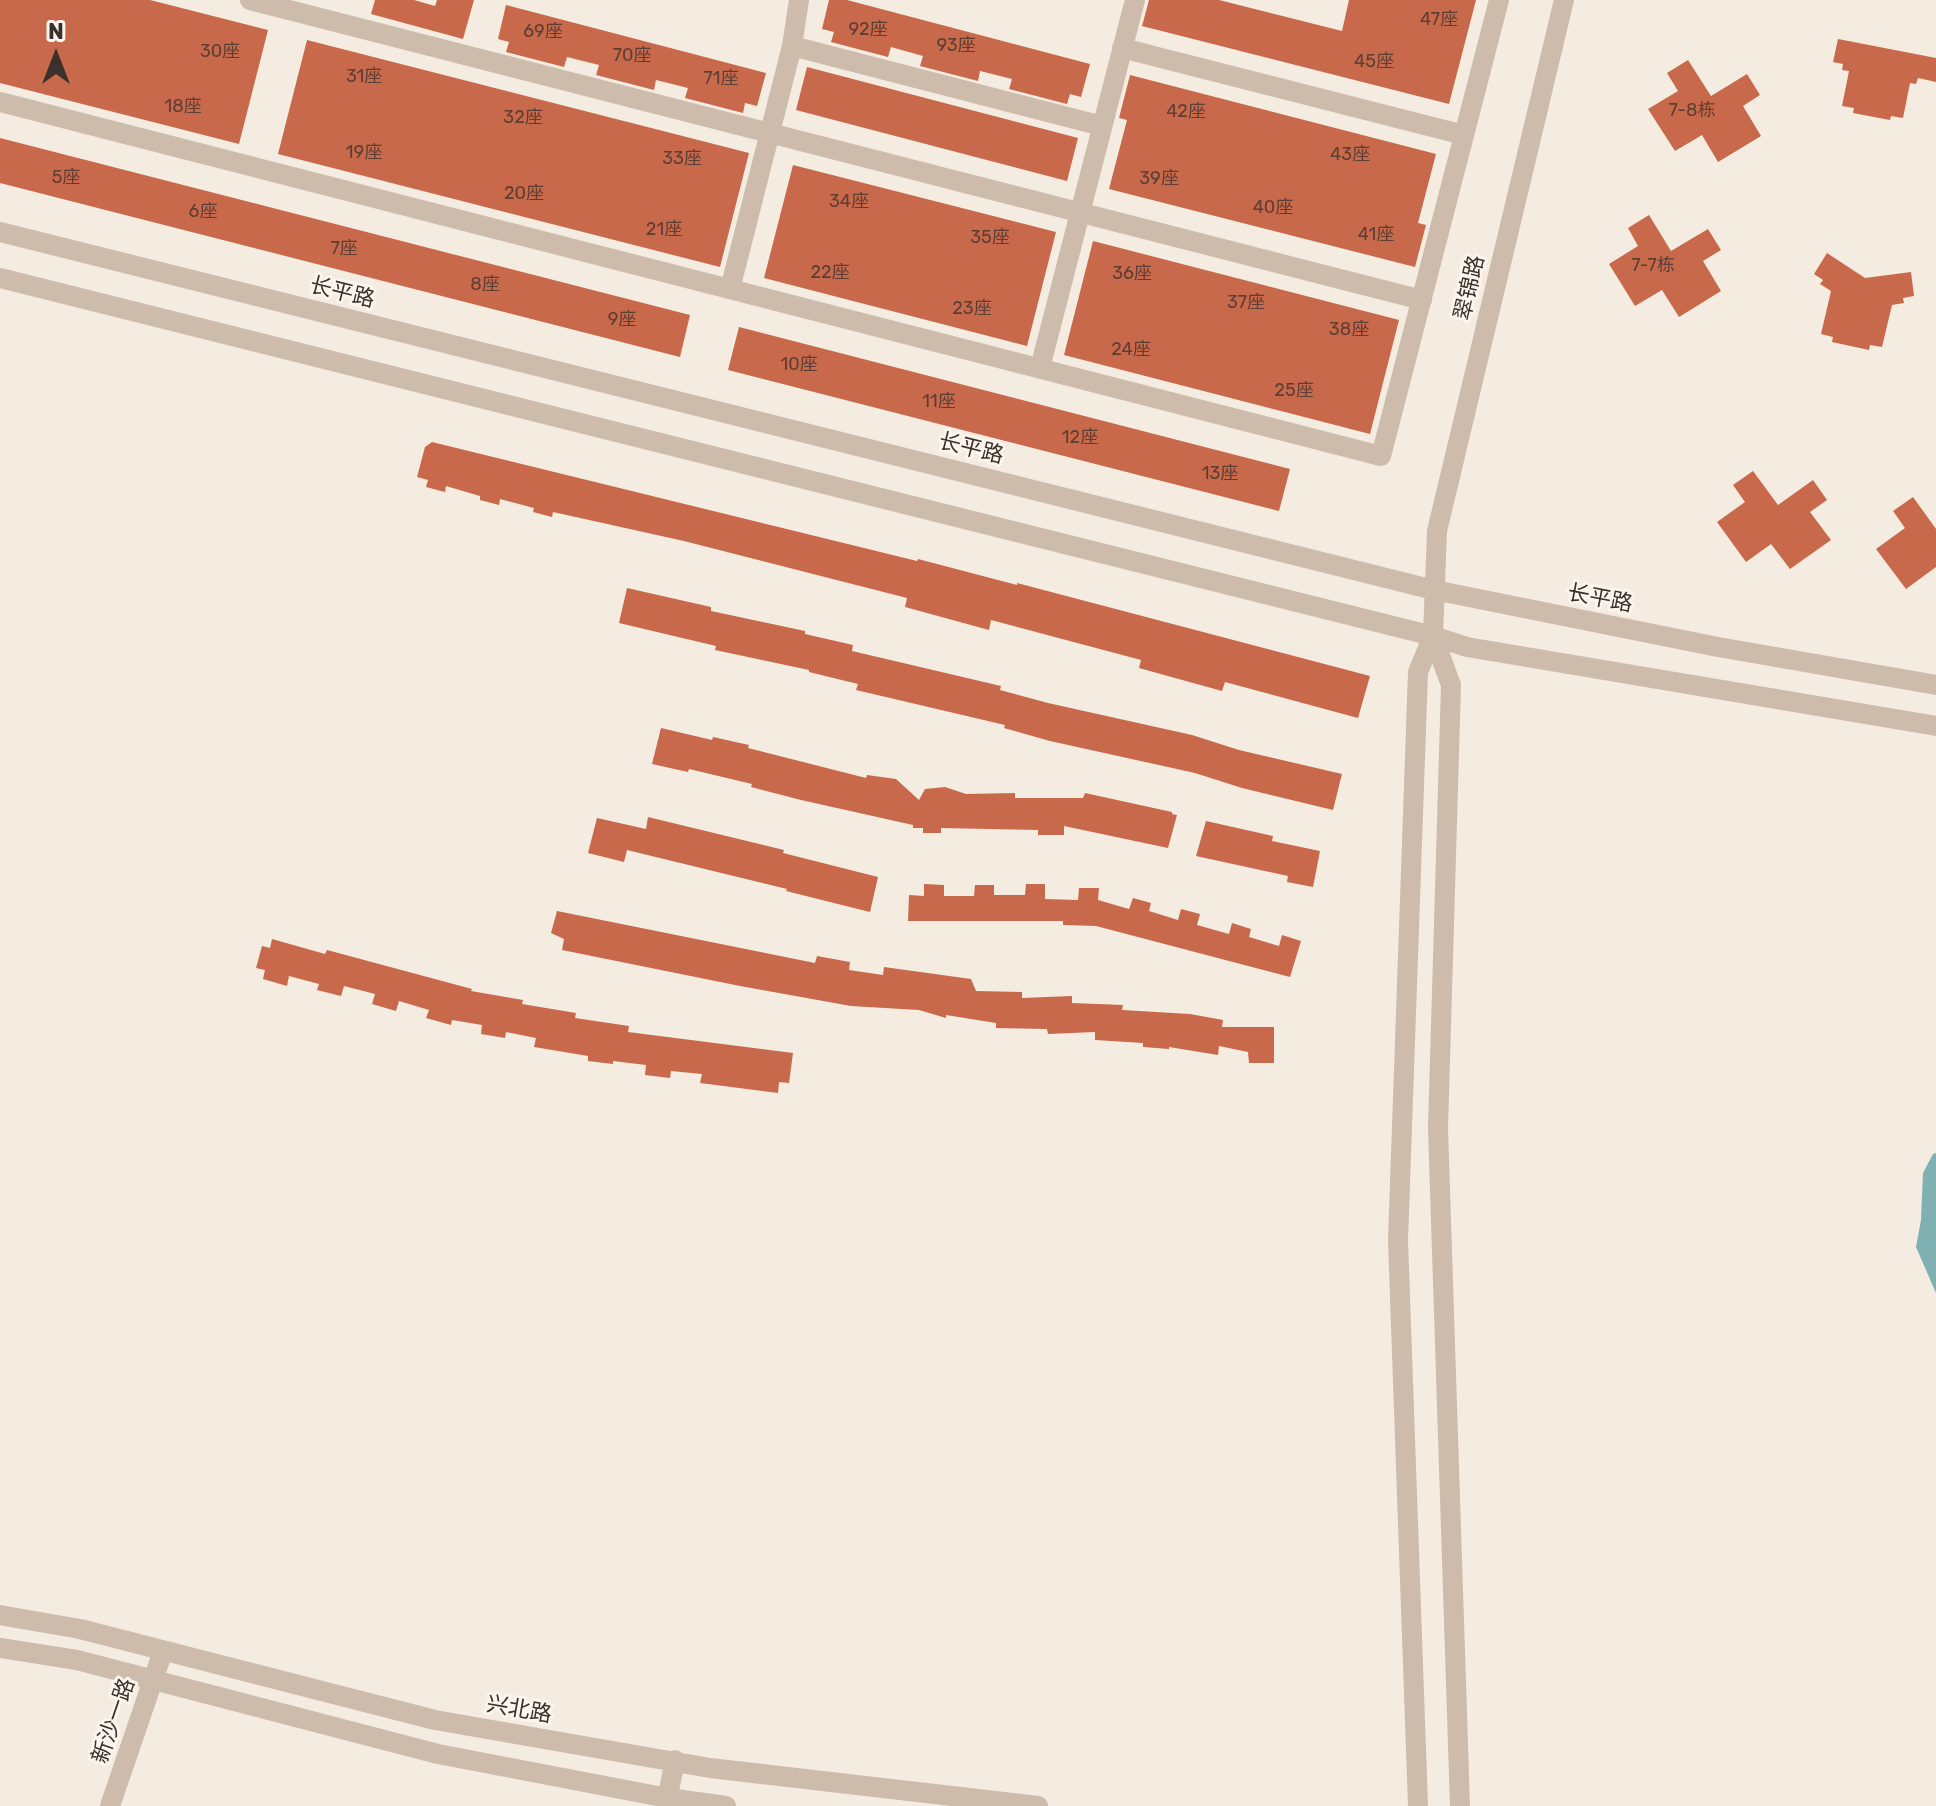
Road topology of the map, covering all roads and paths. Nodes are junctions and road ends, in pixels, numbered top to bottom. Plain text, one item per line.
1 (250, 0) edge
2 (799, 0) edge
3 (1135, 0) edge
4 (1499, 0) edge
5 (1564, 0) edge
6 (792, 46) junction
7 (1122, 48) junction
8 (0, 102) edge
9 (1102, 126) junction
10 (771, 133) junction
11 (1464, 135) junction
12 (1080, 212) junction
13 (0, 232) edge
14 (0, 278) edge
15 (730, 289) junction
16 (1422, 300) junction
17 (1040, 368) junction
18 (1434, 590) junction
19 (1433, 636) junction
20 (1936, 685) edge
21 (1936, 726) edge
22 (0, 1615) edge
23 (0, 1648) edge
24 (163, 1651) junction
25 (153, 1681) junction
26 (675, 1760) junction
27 (667, 1802) edge
28 (110, 1806) edge
29 (726, 1806) edge
30 (1038, 1806) edge
31 (1418, 1806) edge
32 (1460, 1806) edge

1 - 10 street
2 - 6 street
3 - 7 street
4 - 11 street
5 - 18 street, 翠锦路
6 - 9 street
6 - 10 street
7 - 9 street
7 - 11 street
8 - 15 street
9 - 12 street
10 - 12 street
10 - 15 street
11 - 16 street
12 - 16 street
12 - 17 street
13 - 18 street, 长平路
14 - 19 street
15 - 17 street
16 - 17 street
18 - 19 street, 翠锦路
18 - 20 street, 长平路
19 - 21 street
19 - 31 street
19 - 32 street
22 - 24 street, 兴北路
23 - 25 street
24 - 25 street, 新沙一路
24 - 26 street, 兴北路
25 - 27 street
25 - 28 street, 新沙一路
26 - 27 street
26 - 30 street, 兴北路
27 - 29 street

